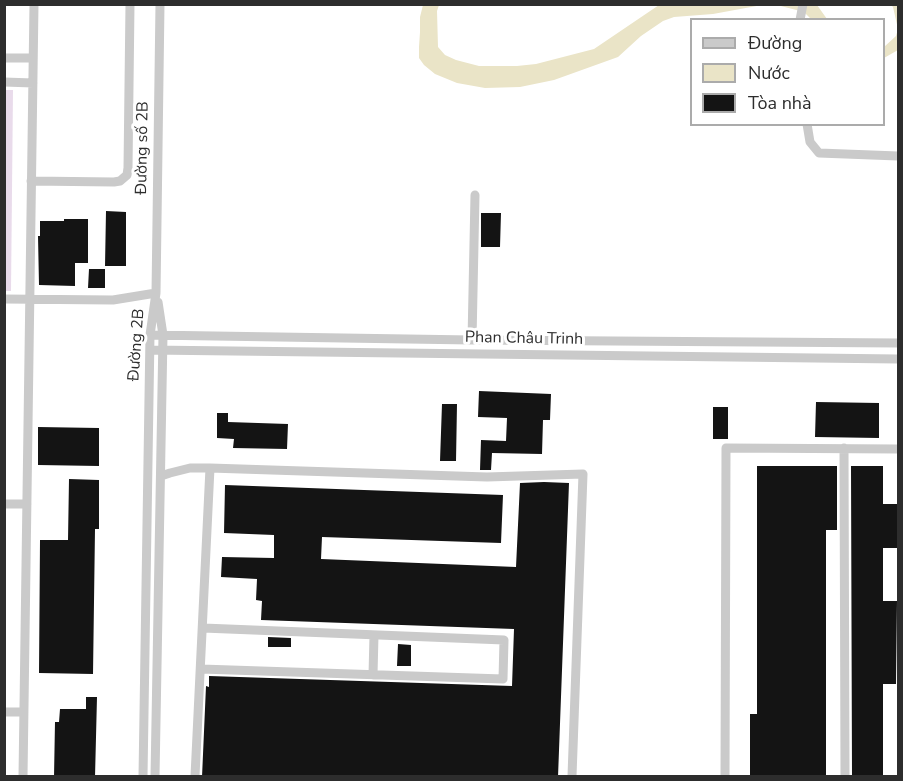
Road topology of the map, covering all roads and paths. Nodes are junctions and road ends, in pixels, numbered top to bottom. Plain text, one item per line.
1 (34, 4) edge
2 (130, 4) edge
3 (160, 4) edge
4 (4, 58) edge
5 (33, 58) junction
6 (4, 82) edge
7 (33, 83) junction
8 (807, 126) edge
9 (898, 156) edge
10 (31, 181) junction
11 (475, 195) dead end
12 (156, 292) junction
13 (4, 299) edge
14 (30, 299) junction
15 (150, 335) junction
16 (162, 335) junction
17 (472, 340) junction
18 (898, 343) edge
19 (150, 350) junction
20 (162, 350) junction
21 (898, 358) edge
22 (844, 448) junction
23 (898, 449) edge
24 (210, 468) junction
25 (161, 476) junction
26 (4, 504) edge
27 (27, 504) junction
28 (203, 628) junction
29 (374, 635) junction
30 (201, 669) junction
31 (373, 675) junction
32 (4, 712) edge
33 (24, 712) junction
34 (23, 777) edge
35 (143, 777) edge
36 (155, 777) edge
37 (195, 777) edge
38 (572, 777) edge
39 (725, 777) edge
40 (845, 777) edge

1 - 5 street
2 - 10 street
3 - 12 street, Đường số 2B
4 - 5 street
5 - 7 street
6 - 7 street
7 - 10 street
8 - 9 street
10 - 14 street
11 - 17 street
12 - 14 street
12 - 15 street, Đường 2B
12 - 16 street, Đường 2B
13 - 14 street
14 - 27 street
15 - 16 street, Phan Châu Trinh
15 - 19 street, Đường 2B
16 - 17 street, Phan Châu Trinh
16 - 20 street, Đường 2B
17 - 18 street, Phan Châu Trinh
19 - 20 street, Phan Châu Trinh
19 - 35 street, Đường 2B
20 - 21 street, Phan Châu Trinh
20 - 25 street, Đường 2B
22 - 23 street
22 - 39 street
22 - 40 street
24 - 25 street
24 - 28 street
24 - 38 street
25 - 36 street, Đường 2B
26 - 27 street
27 - 33 street
28 - 29 street
28 - 30 street
29 - 31 street
29 - 31 street
30 - 31 street
30 - 37 street
32 - 33 street
33 - 34 street

